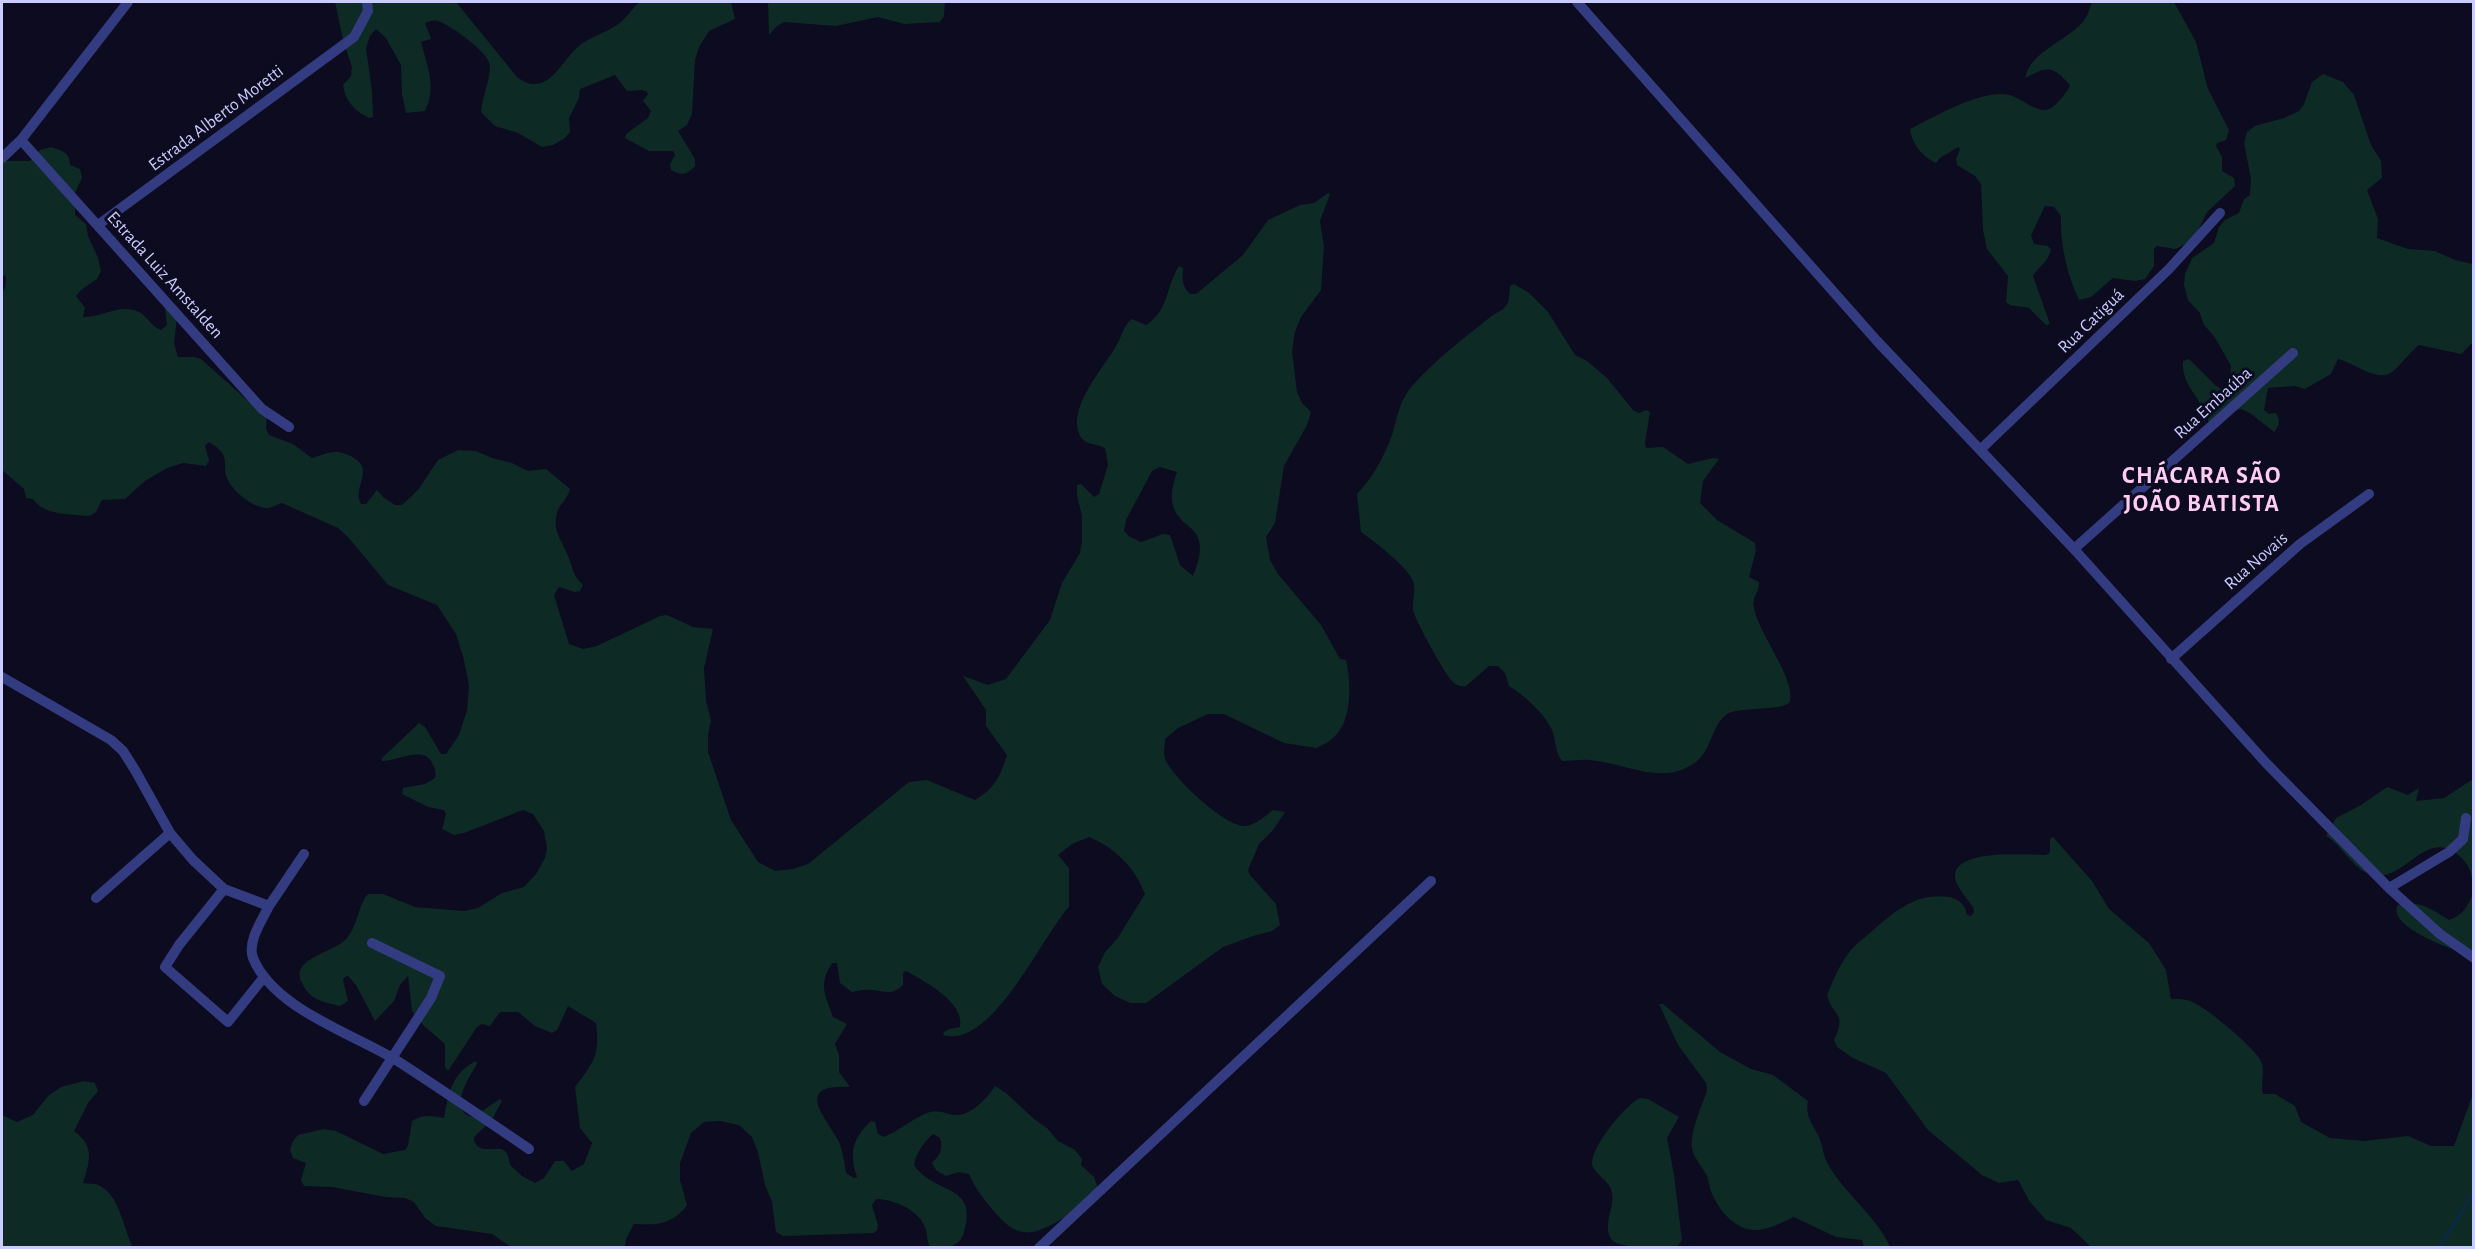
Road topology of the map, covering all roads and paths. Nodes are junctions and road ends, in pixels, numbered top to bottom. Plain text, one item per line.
1 (128, 2) edge
2 (366, 2) edge
3 (1577, 2) edge
4 (21, 140) junction
5 (2, 158) edge
6 (2220, 213) dead end
7 (98, 225) junction
8 (2293, 353) dead end
9 (290, 427) dead end
10 (1981, 449) junction
11 (2369, 494) dead end
12 (2074, 549) junction
13 (2171, 659) junction
14 (2, 677) edge
15 (2466, 818) dead end
16 (171, 833) junction
17 (304, 854) dead end
18 (1431, 881) dead end
19 (2389, 888) junction
20 (224, 889) junction
21 (96, 898) dead end
22 (269, 906) junction
23 (372, 943) dead end
24 (2474, 958) edge
25 (264, 977) junction
26 (393, 1059) junction
27 (364, 1101) dead end
28 (529, 1149) dead end
29 (1039, 1248) edge

1 - 4 street
2 - 7 street, Estrada Alberto Moretti
3 - 10 street
4 - 5 street
4 - 7 street, Estrada Luiz Amstalden
6 - 10 street, Rua Catiguá
7 - 9 street, Estrada Luiz Amstalden
8 - 12 street, Rua Embaúba
10 - 12 street
11 - 13 street, Rua Novais
12 - 13 street
13 - 19 street
14 - 16 street
15 - 19 street
16 - 20 street
16 - 21 street
17 - 22 street
18 - 29 street
19 - 24 street
20 - 22 street
20 - 25 street
22 - 25 street
23 - 26 street
25 - 26 street
26 - 27 street
26 - 28 street

